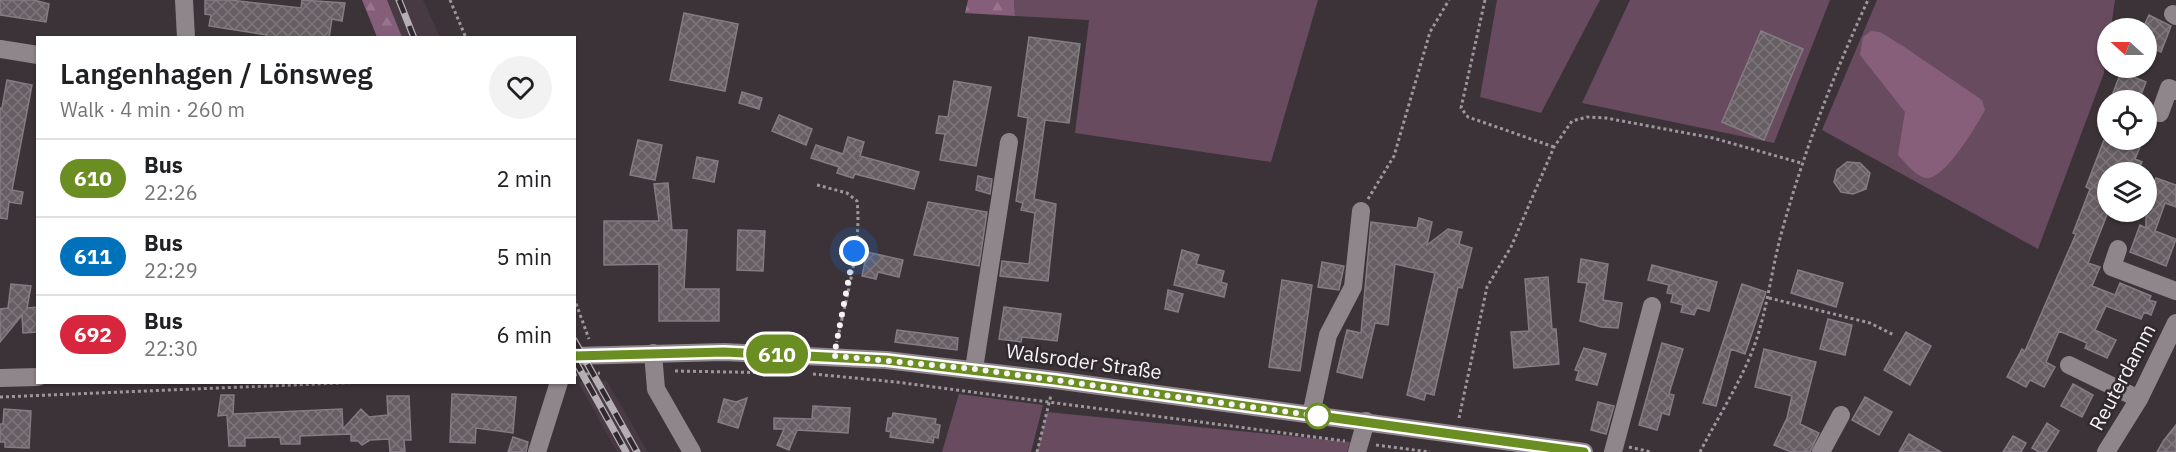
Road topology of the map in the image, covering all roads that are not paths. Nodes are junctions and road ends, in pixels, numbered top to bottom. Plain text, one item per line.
1 (184, 0) edge
2 (186, 36) edge
3 (0, 50) edge
4 (36, 55) edge
5 (2176, 91) edge
6 (2160, 112) dead end
7 (1009, 142) dead end
8 (1361, 211) road end
9 (2118, 249) dead end
10 (2176, 291) edge
11 (1652, 306) dead end
12 (2176, 323) edge
13 (583, 356) edge
14 (654, 362) junction
15 (2069, 365) dead end
16 (974, 369) junction
17 (36, 376) edge
18 (0, 378) edge
19 (558, 384) edge
20 (2139, 399) junction
21 (1311, 415) junction
22 (1841, 415) dead end
23 (1366, 421) junction
24 (1358, 447) edge
25 (537, 452) edge
26 (692, 452) edge
27 (1584, 452) edge
28 (1613, 452) edge
29 (1821, 452) edge
30 (2106, 452) edge

1 - 2 street
3 - 4 street
5 - 6 street
7 - 16 street
8 - 21 street
9 - 10 street
11 - 28 street
12 - 20 street, Reuterdamm
13 - 14 street, Walsroder Straße
14 - 16 street, Walsroder Straße
14 - 26 street
15 - 20 street
16 - 21 street, Walsroder Straße
17 - 18 street
19 - 25 street
20 - 30 street, Reuterdamm
21 - 23 street, Walsroder Straße
22 - 29 street
23 - 24 street
23 - 27 street, Walsroder Straße

